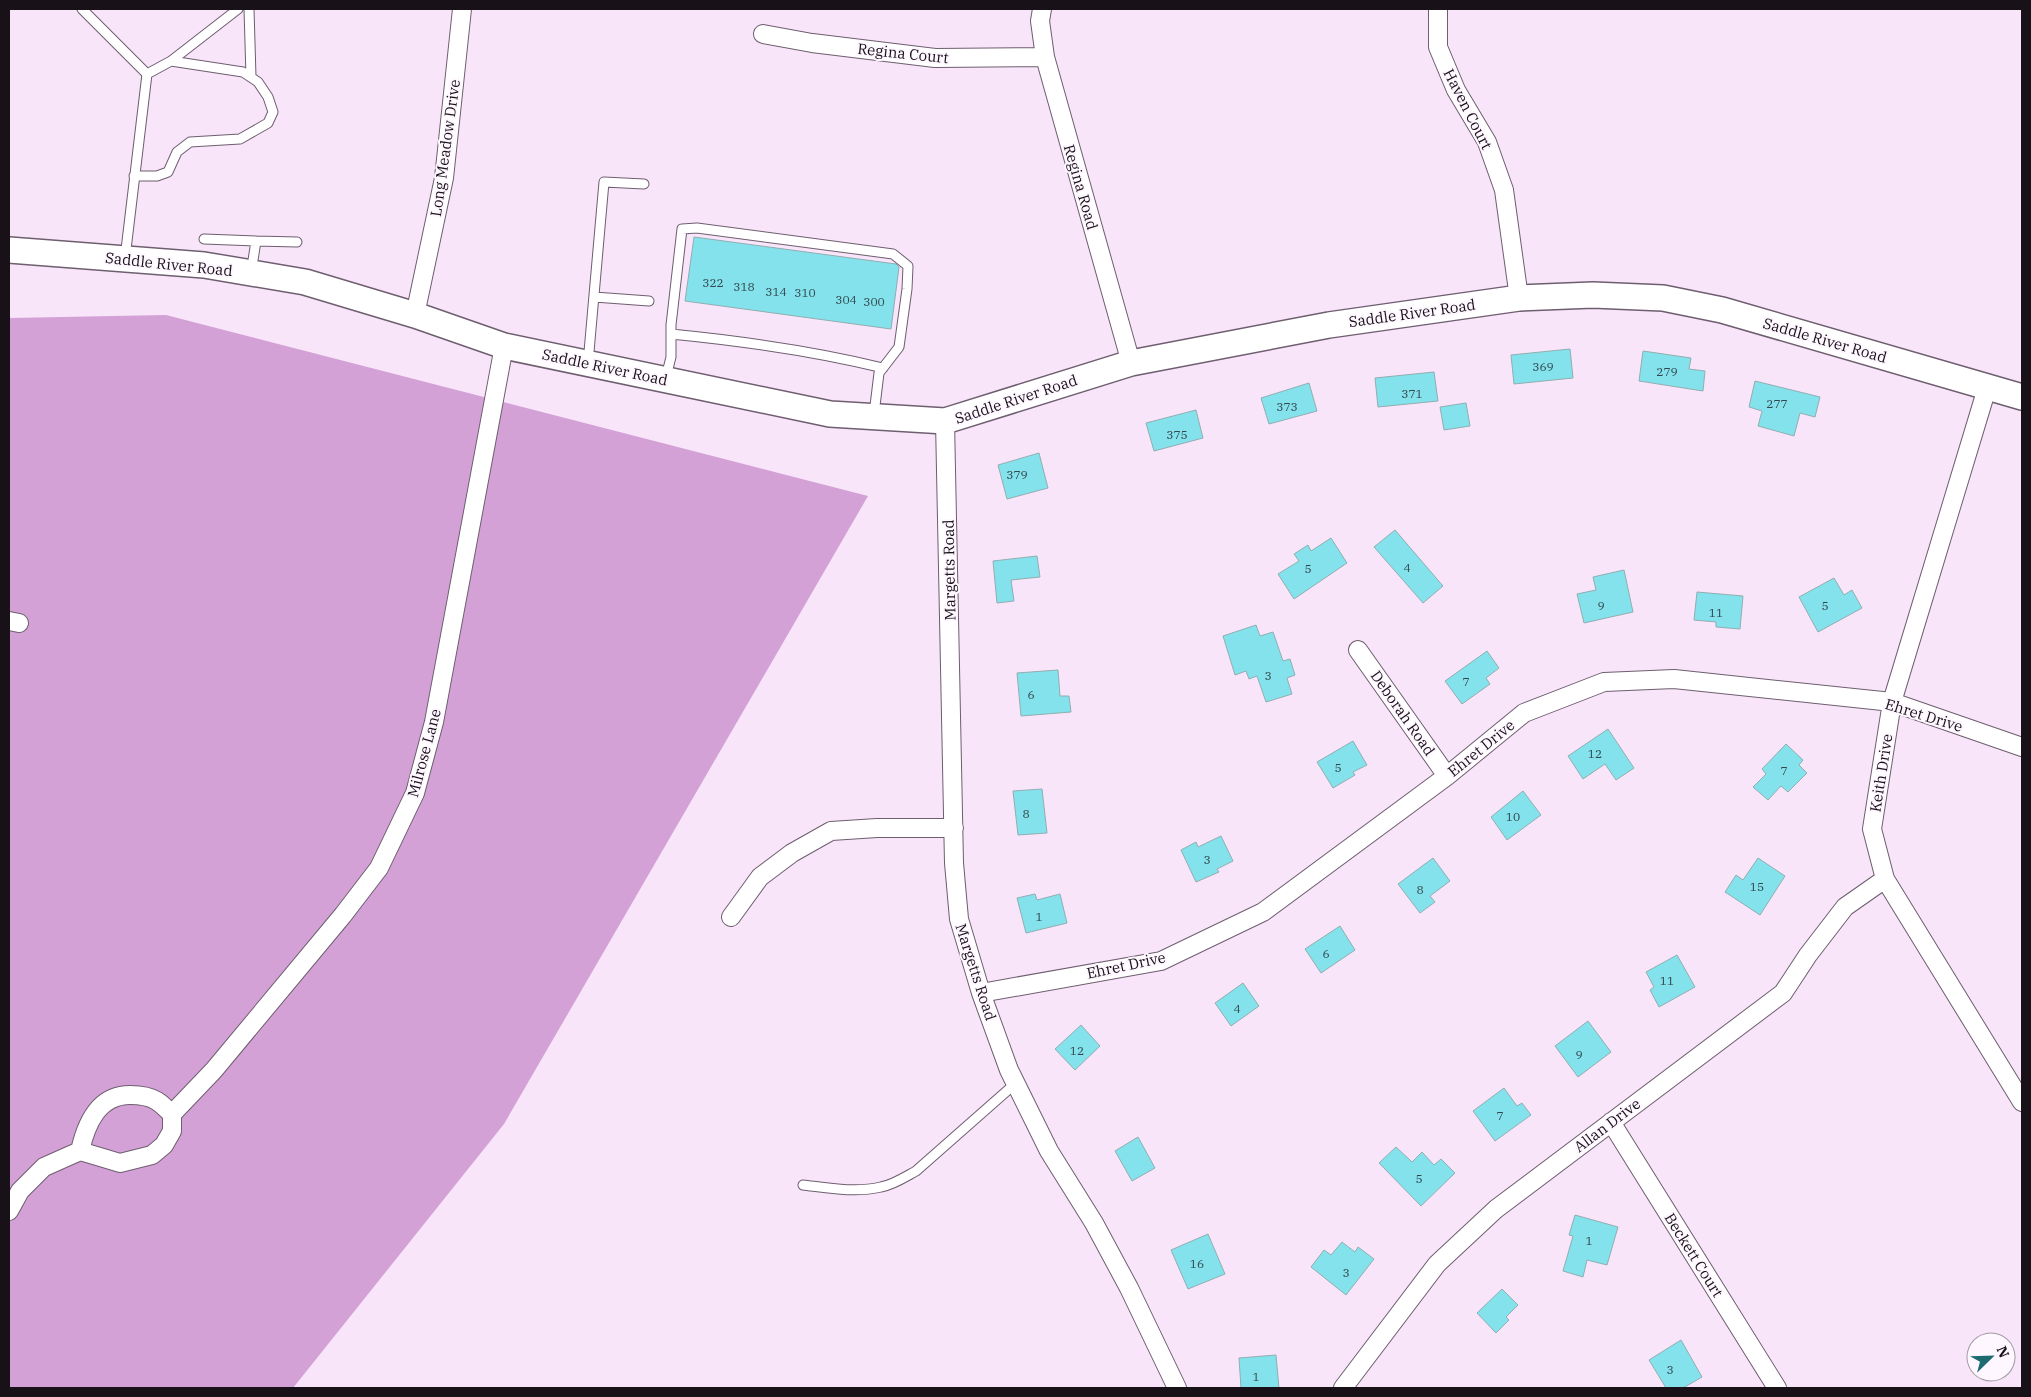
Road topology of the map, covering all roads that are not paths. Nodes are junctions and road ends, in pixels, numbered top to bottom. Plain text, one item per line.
1 (82, 9) edge
2 (238, 9) edge
3 (250, 9) edge
4 (462, 9) edge
5 (1042, 9) edge
6 (1438, 9) edge
7 (763, 34) dead end
8 (1045, 57) junction
9 (171, 61) junction
10 (147, 74) junction
11 (251, 78) junction
12 (134, 176) junction
13 (644, 184) dead end
14 (204, 239) dead end
15 (256, 241) junction
16 (297, 242) dead end
17 (9, 250) edge
18 (125, 259) junction
19 (251, 273) junction
20 (594, 298) junction
21 (1520, 298) junction
22 (650, 301) dead end
23 (415, 315) junction
24 (671, 334) junction
25 (504, 346) junction
26 (588, 363) junction
27 (1131, 363) junction
28 (883, 368) junction
29 (666, 380) junction
30 (1987, 388) junction
31 (2022, 397) edge
32 (874, 417) junction
33 (945, 421) junction
34 (1358, 650) dead end
35 (1892, 702) junction
36 (2022, 747) edge
37 (1446, 776) junction
38 (954, 828) junction
39 (1885, 879) junction
40 (731, 917) dead end
41 (981, 993) junction
42 (1016, 1083) junction
43 (2022, 1102) edge
44 (172, 1114) junction
45 (1612, 1122) junction
46 (80, 1151) junction
47 (803, 1185) dead end
48 (9, 1211) edge
49 (1178, 1388) edge
50 (1343, 1388) edge
51 (1777, 1388) edge

1 - 10 lane
2 - 9 lane
3 - 11 lane
4 - 23 street, Long Meadow Drive
5 - 8 street, Regina Road
6 - 21 street, Haven Court
7 - 8 street, Regina Court
8 - 27 street, Regina Road
9 - 10 lane
9 - 11 lane
10 - 12 lane
11 - 12 lane
12 - 18 lane
13 - 20 lane
14 - 15 lane
15 - 16 lane
15 - 19 lane
17 - 18 main road, Saddle River Road
18 - 19 main road, Saddle River Road
19 - 23 main road, Saddle River Road
20 - 22 lane
20 - 26 lane
21 - 27 main road, Saddle River Road
21 - 30 main road, Saddle River Road
23 - 25 main road, Saddle River Road
24 - 28 lane
24 - 28 lane
24 - 29 lane
25 - 26 main road, Saddle River Road
25 - 44 street, Milrose Lane
26 - 29 main road, Saddle River Road
27 - 33 main road, Saddle River Road
28 - 32 lane
29 - 32 main road, Saddle River Road
30 - 31 main road, Saddle River Road
30 - 35 street, Keith Drive
32 - 33 main road, Saddle River Road
33 - 38 street, Margetts Road
34 - 37 street, Deborah Road
35 - 36 street, Ehret Drive
35 - 37 street, Ehret Drive
35 - 39 street, Keith Drive
37 - 41 street, Ehret Drive
38 - 40 street
38 - 41 street, Margetts Road
39 - 43 street, Keith Drive
39 - 45 street, Allan Drive
41 - 42 street, Margetts Road
42 - 47 lane
42 - 49 street, Margetts Road
44 - 46 street
44 - 46 street
45 - 50 street, Allan Drive
45 - 51 street, Beckett Court
46 - 48 street

